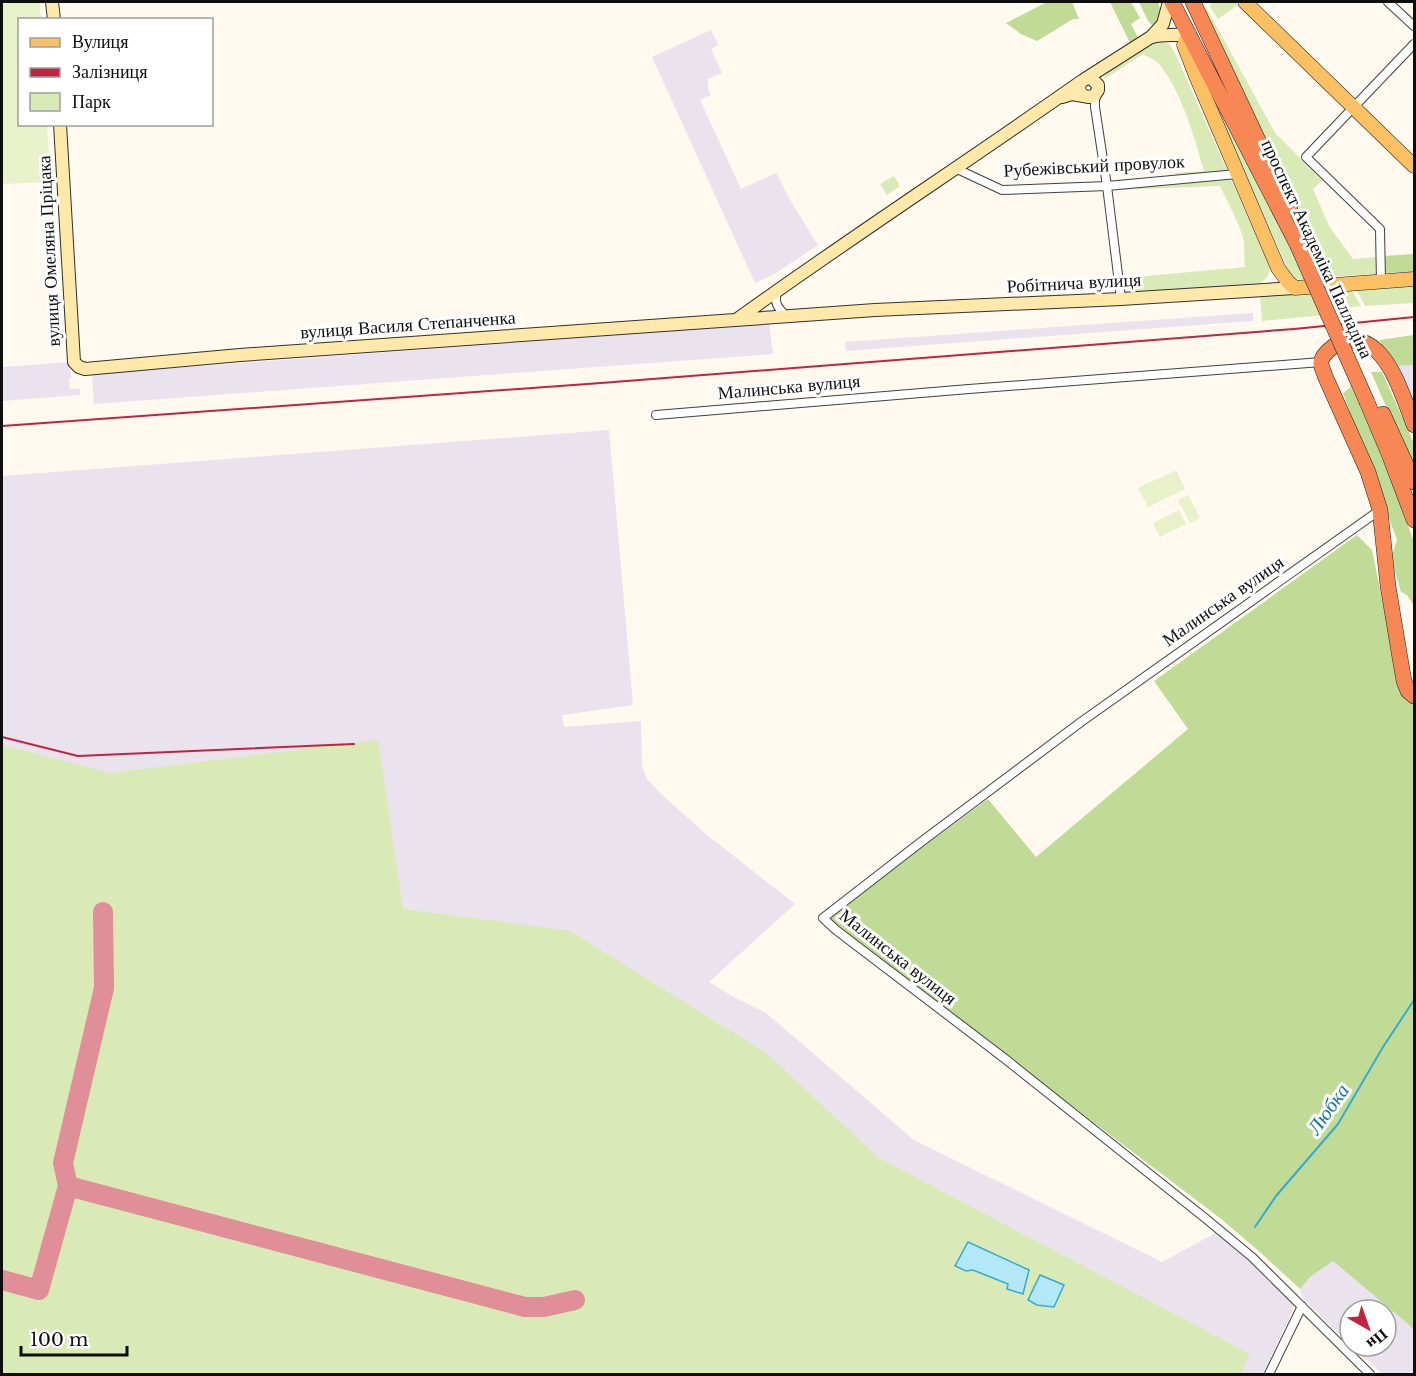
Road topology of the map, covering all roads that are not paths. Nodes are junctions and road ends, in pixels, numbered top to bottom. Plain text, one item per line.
1 (52, 2) edge
2 (1171, 2) edge
3 (1245, 2) edge
4 (1388, 2) edge
5 (1197, 5) edge
6 (54, 18) edge
7 (1414, 26) edge
8 (1189, 33) junction
9 (1151, 37) junction
10 (1414, 44) edge
11 (1102, 67) junction
12 (1083, 80) junction
13 (1090, 92) junction
14 (1058, 98) junction
15 (1354, 107) junction
16 (60, 126) edge
17 (1414, 166) edge
18 (957, 169) junction
19 (1238, 174) junction
20 (1107, 186) junction
21 (1301, 242) junction
22 (1278, 268) junction
23 (1414, 279) edge
24 (1381, 282) junction
25 (1295, 288) junction
26 (1273, 289) junction
27 (777, 290) junction
28 (1121, 299) junction
29 (785, 315) junction
30 (735, 320) junction
31 (1321, 362) junction
32 (85, 369) joint
33 (1371, 400) junction
34 (656, 415) dead end
35 (1414, 425) edge
36 (1414, 482) edge
37 (1380, 510) junction
38 (1414, 519) edge
39 (1414, 696) edge
40 (1302, 1306) junction
41 (1269, 1374) edge
42 (1371, 1374) edge

1 - 6 street
2 - 8 highway, проспект Академіка Палладіна
2 - 9 street
3 - 15 main road
4 - 7 street
5 - 21 highway, проспект Академіка Палладіна
8 - 9 street
8 - 19 main road
8 - 21 highway, проспект Академіка Палладіна
9 - 11 street
10 - 15 street
11 - 12 street
11 - 13 street
12 - 13 street
12 - 14 street
13 - 14 street
13 - 20 street
14 - 18 street
15 - 17 main road
15 - 24 street
16 - 32 street, вулиця Омеляна Пріцака
18 - 20 street, Рубежівський провулок
18 - 27 street
19 - 20 street, Рубежівський провулок
19 - 22 main road
20 - 28 street
21 - 33 highway, проспект Академіка Палладіна, bridge
22 - 25 main road
22 - 26 street
23 - 24 main road, Робітнича вулиця
24 - 25 main road, Робітнича вулиця
25 - 26 street, Робітнича вулиця
26 - 28 street, Робітнича вулиця
27 - 29 street
27 - 30 street
28 - 29 street, Робітнича вулиця
29 - 30 street, Робітнича вулиця
30 - 32 street, вулиця Василя Степанченка
31 - 34 street, Малинська вулиця
31 - 35 highway
31 - 37 highway
33 - 36 highway, проспект Академіка Палладіна
33 - 38 highway, проспект Академіка Палладіна
37 - 39 highway
37 - 40 street, Малинська вулиця
40 - 41 street
40 - 42 street, Малинська вулиця

